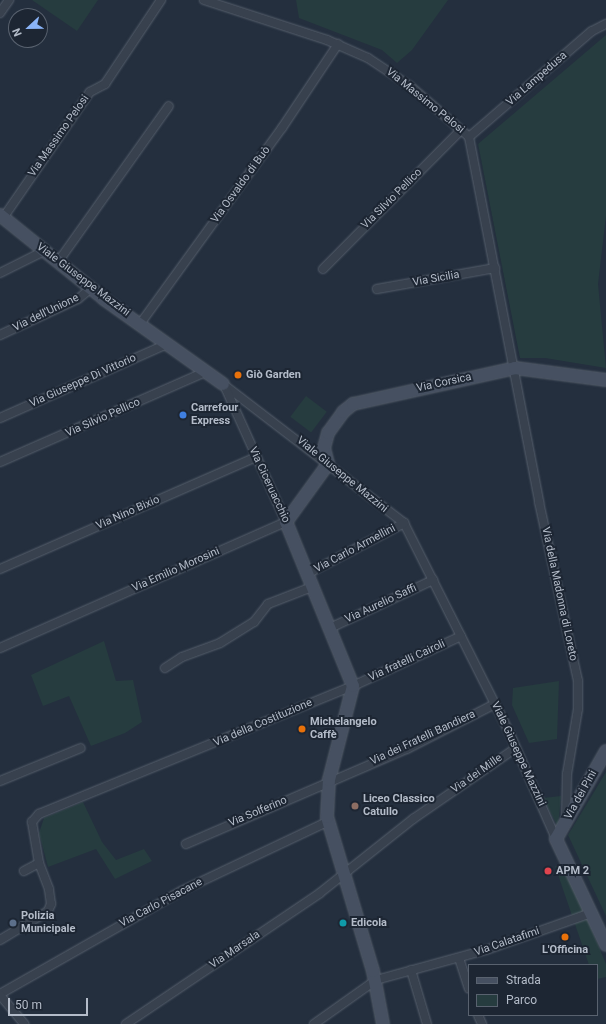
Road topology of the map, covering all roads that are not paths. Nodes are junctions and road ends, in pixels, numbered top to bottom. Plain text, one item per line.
1 (8, 0) edge
2 (161, 0) edge
3 (204, 0) edge
4 (0, 12) edge
5 (606, 24) edge
6 (338, 44) junction
7 (169, 106) dead end
8 (461, 130) junction
9 (469, 138) junction
10 (1, 217) edge
11 (44, 251) junction
12 (58, 262) junction
13 (495, 268) junction
14 (323, 269) dead end
15 (0, 273) edge
16 (91, 288) junction
17 (377, 289) dead end
18 (140, 324) junction
19 (0, 335) edge
20 (167, 344) junction
21 (515, 368) junction
22 (205, 372) junction
23 (606, 380) edge
24 (223, 384) junction
25 (0, 418) edge
26 (256, 456) junction
27 (0, 462) edge
28 (328, 464) junction
29 (286, 522) junction
30 (404, 523) junction
31 (0, 569) edge
32 (307, 574) junction
33 (433, 580) junction
34 (312, 587) junction
35 (330, 628) junction
36 (461, 636) junction
37 (0, 648) edge
38 (165, 668) dead end
39 (353, 686) junction
40 (495, 704) junction
41 (81, 748) dead end
42 (516, 748) junction
43 (606, 751) edge
44 (329, 780) junction
45 (0, 781) edge
46 (566, 820) junction
47 (327, 822) junction
48 (556, 839) junction
49 (186, 844) dead end
50 (39, 863) junction
51 (24, 871) dead end
52 (343, 874) junction
53 (591, 913) junction
54 (0, 940) edge
55 (606, 945) edge
56 (459, 958) junction
57 (411, 970) junction
58 (376, 980) junction
59 (468, 985) edge
60 (0, 994) edge
61 (24, 1024) edge
62 (126, 1024) edge
63 (314, 1024) edge
64 (382, 1024) edge
65 (427, 1024) edge

1 - 4 street
2 - 10 street, Via Massimo Pelosi
3 - 6 street, Via Massimo Pelosi
5 - 9 street, Via Lampedusa
6 - 8 street, Via Massimo Pelosi
6 - 18 street, Via Osvaldo di Buò
7 - 12 street
8 - 9 street, Via Massimo Pelosi
8 - 14 street, Via Silvio Pellico
9 - 13 street, Via Massimo Pelosi
10 - 11 main road, Viale Giuseppe Mazzini
11 - 12 main road, Viale Giuseppe Mazzini
11 - 15 street
12 - 16 main road, Viale Giuseppe Mazzini
13 - 17 street, Via Sicilia
13 - 21 street, Via Massimo Pelosi
16 - 18 main road, Viale Giuseppe Mazzini
16 - 19 street, Via dell'Unione
18 - 20 main road, Viale Giuseppe Mazzini
20 - 22 main road, Viale Giuseppe Mazzini
20 - 25 street, Via Giuseppe Di Vittorio
21 - 23 main road, Via Corsica
21 - 28 main road, Via Corsica
21 - 46 street, Via della Madonna di Loreto
22 - 24 main road, Viale Giuseppe Mazzini
22 - 27 street, Via Silvio Pellico
24 - 26 street, Via Ciceruacchio
24 - 28 street, Viale Giuseppe Mazzini
26 - 29 street, Via Ciceruacchio
26 - 31 street, Via Nino Bixio
28 - 29 main road
28 - 30 street, Viale Giuseppe Mazzini
29 - 32 main road, Via Ciceruacchio
29 - 37 street, Via Emilio Morosini
30 - 32 street, Via Carlo Armellini
30 - 33 street, Viale Giuseppe Mazzini
32 - 34 main road, Via Ciceruacchio
33 - 35 street, Via Aurelio Saffi
33 - 36 street, Viale Giuseppe Mazzini
34 - 35 main road, Via Ciceruacchio
34 - 38 street
35 - 39 main road, Via Ciceruacchio
36 - 39 street, Via fratelli Cairoli
36 - 40 street, Viale Giuseppe Mazzini
39 - 44 main road
39 - 50 street, Via della Costituzione
40 - 42 street, Viale Giuseppe Mazzini
40 - 44 street, Via dei Fratelli Bandiera
41 - 45 street
42 - 48 street, Viale Giuseppe Mazzini
42 - 52 street, Via dei Mille
43 - 46 main road, Via dei Pini
44 - 47 main road
44 - 49 street, Via Solferino
46 - 48 main road, Via dei Pini
47 - 52 main road
47 - 60 street, Via Carlo Pisacane
48 - 53 main road
50 - 51 street
50 - 54 street, Via della Costituzione
52 - 58 main road
52 - 62 street, Via Marsala
53 - 55 main road
53 - 56 street, Via Calatafimi
56 - 57 street, Via Calatafimi
56 - 59 street
57 - 58 street, Via Calatafimi
57 - 65 street
58 - 63 street, Via Calatafimi
58 - 64 main road
60 - 61 street

